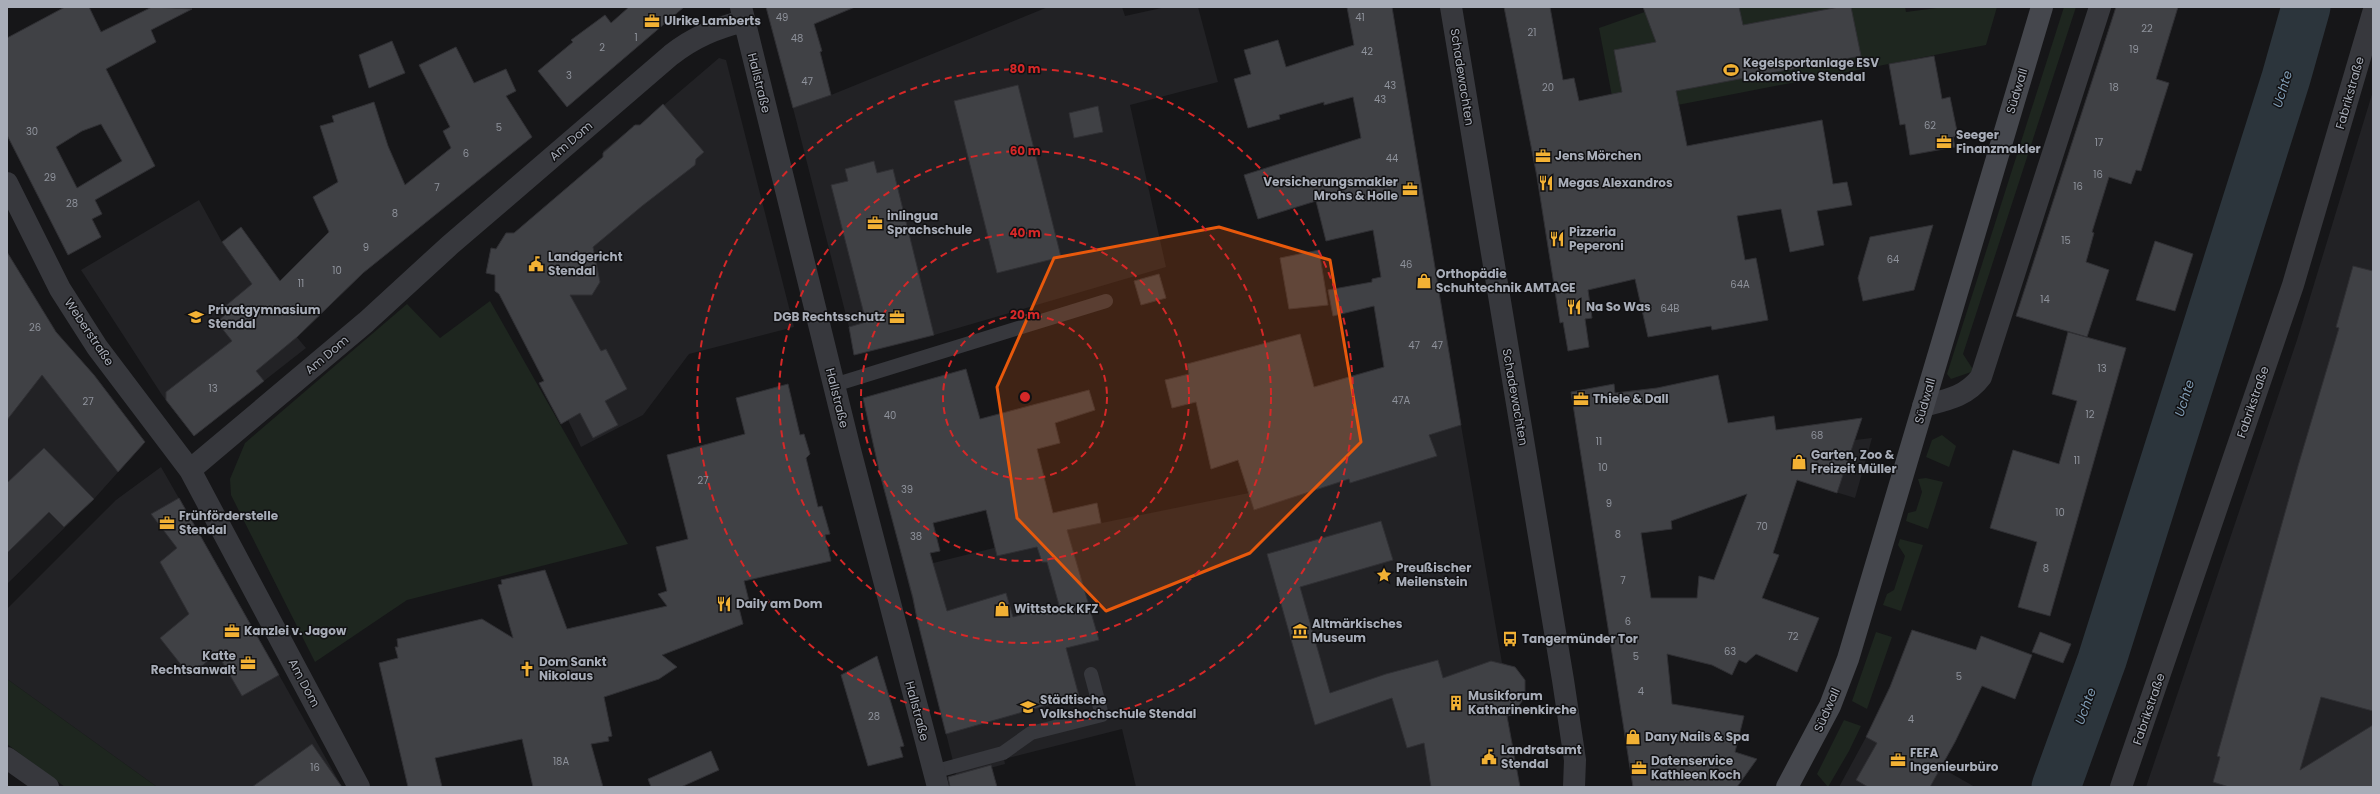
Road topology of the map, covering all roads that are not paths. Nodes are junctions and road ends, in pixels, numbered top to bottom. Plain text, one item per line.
1 (1451, 7) edge
2 (2042, 7) edge
3 (2100, 7) edge
4 (2373, 13) edge
5 (743, 14) edge
6 (7, 183) edge
7 (1106, 302) dead end
8 (834, 385) junction
9 (1924, 406) junction
10 (190, 470) junction
11 (1091, 674) dead end
12 (7, 758) edge
13 (936, 779) edge
14 (48, 787) edge
15 (359, 787) edge
16 (1574, 787) edge
17 (1787, 787) edge
18 (2121, 787) edge

1 - 16 street, Schadewachten
2 - 9 main road, Südwall
3 - 9 street
4 - 18 street, Fabrikstraße
5 - 8 street, Hallstraße
5 - 10 street, Am Dom
6 - 10 street, Weberstraße
7 - 8 lane
8 - 13 street, Hallstraße
9 - 17 main road, Südwall
10 - 15 street, Am Dom
11 - 13 lane
12 - 14 street

